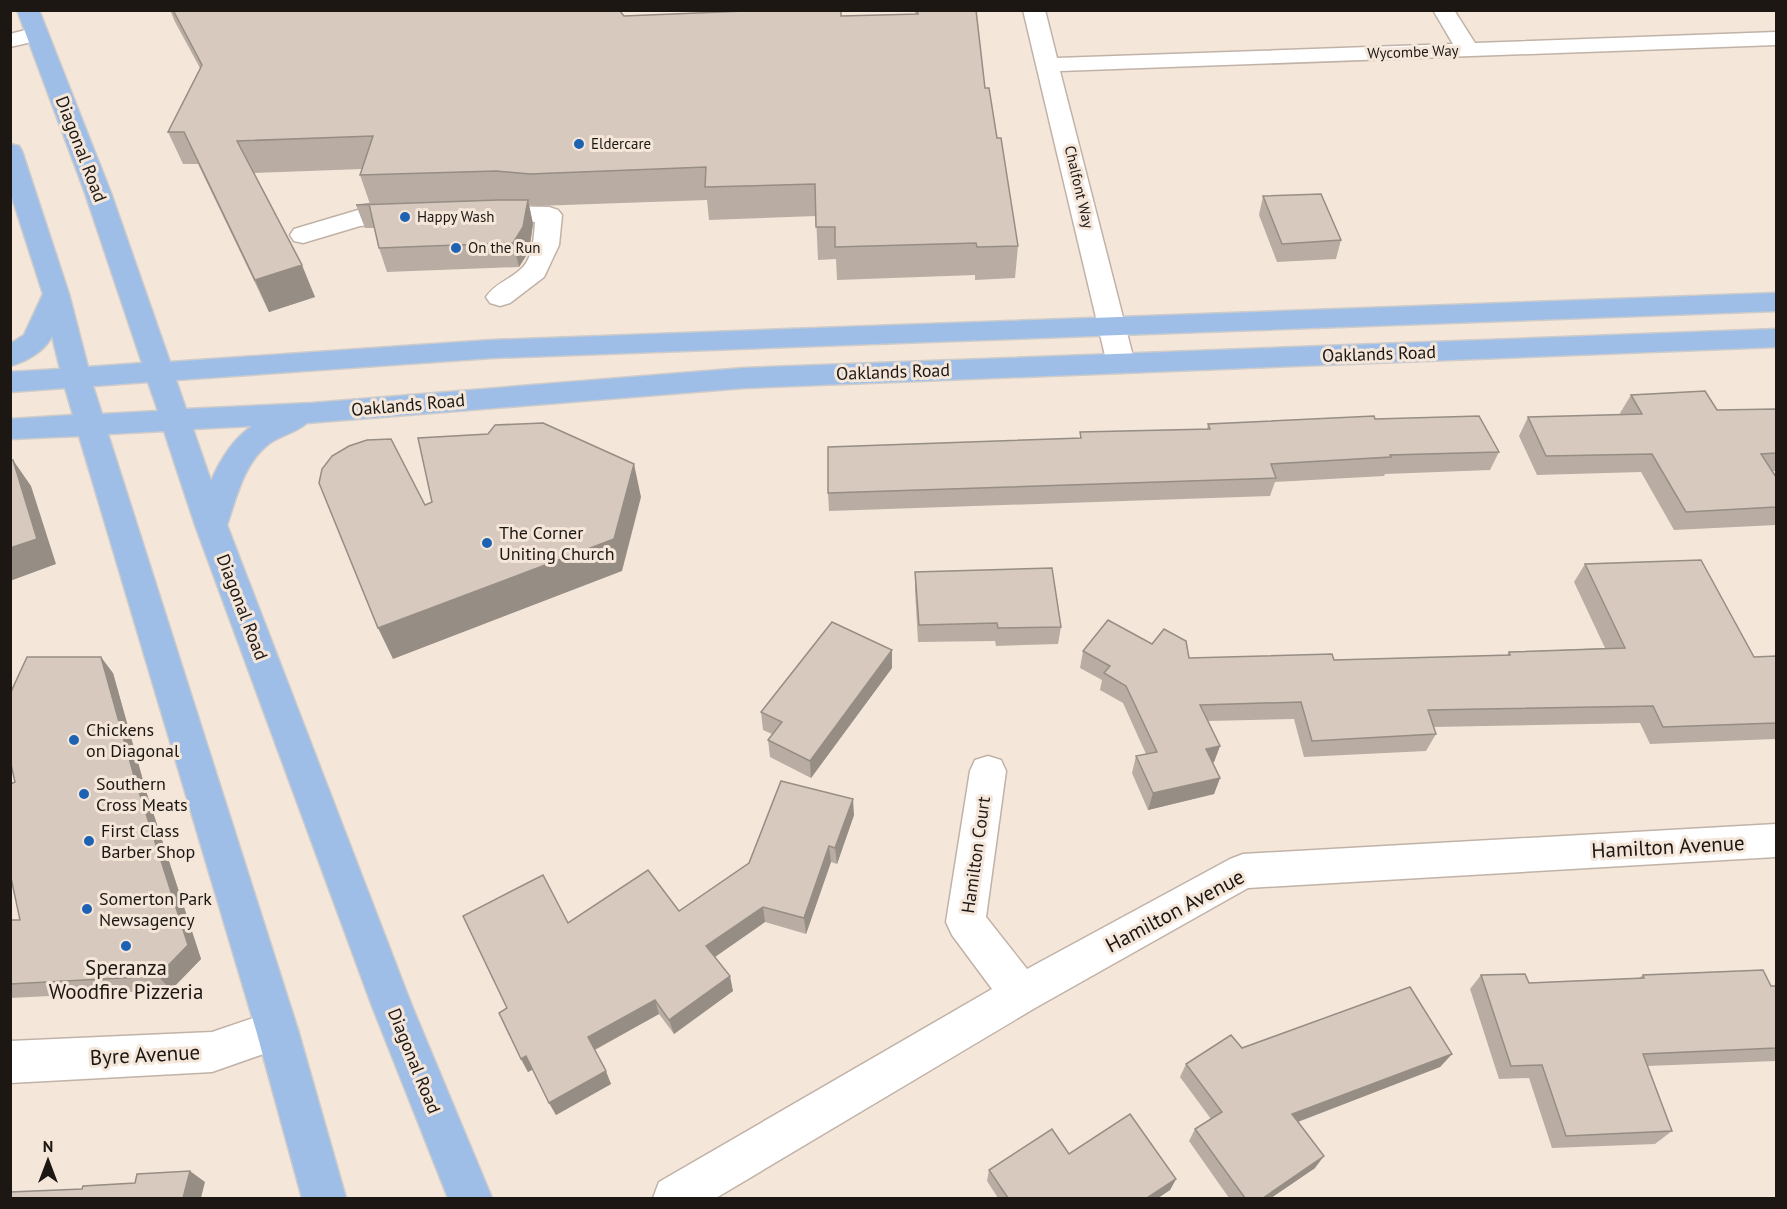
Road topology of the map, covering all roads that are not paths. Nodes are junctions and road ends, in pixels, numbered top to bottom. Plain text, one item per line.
1 (1034, 10) edge
2 (1443, 10) edge
3 (32, 22) edge
4 (1776, 39) edge
5 (10, 41) edge
6 (1468, 50) junction
7 (1049, 65) junction
8 (10, 151) edge
9 (303, 235) dead end
10 (57, 294) junction
11 (500, 297) dead end
12 (1776, 302) edge
13 (1112, 328) junction
14 (1776, 338) edge
15 (10, 357) edge
16 (1121, 364) junction
17 (159, 373) junction
18 (78, 378) junction
19 (10, 382) edge
20 (312, 413) junction
21 (175, 420) junction
22 (91, 425) junction
23 (10, 429) edge
24 (211, 525) junction
25 (988, 771) dead end
26 (1776, 841) edge
27 (1021, 993) junction
28 (277, 1030) junction
29 (10, 1062) edge
30 (324, 1198) edge
31 (470, 1198) edge
32 (675, 1198) edge

1 - 7 street, Chalfont Way
2 - 6 street
3 - 5 street
3 - 17 main road, Diagonal Road
4 - 6 street, Wycombe Way
6 - 7 street, Wycombe Way
7 - 13 street, Chalfont Way
8 - 10 main road
9 - 11 street
10 - 15 main road
10 - 18 main road
12 - 13 main road, Oaklands Road
13 - 16 street, Chalfont Way
13 - 17 main road, Oaklands Road
14 - 16 main road, Oaklands Road
16 - 20 main road, Oaklands Road
17 - 18 main road, Oaklands Road
17 - 21 main road, Diagonal Road
18 - 19 main road, Oaklands Road
18 - 22 main road
20 - 21 main road, Oaklands Road
20 - 24 main road
21 - 22 main road, Oaklands Road
21 - 24 main road, Diagonal Road
22 - 23 main road, Oaklands Road
22 - 28 main road
24 - 31 main road, Diagonal Road
25 - 27 street, Hamilton Court
26 - 27 street, Hamilton Avenue
27 - 32 street, Hamilton Avenue
28 - 29 street, Byre Avenue
28 - 30 main road

